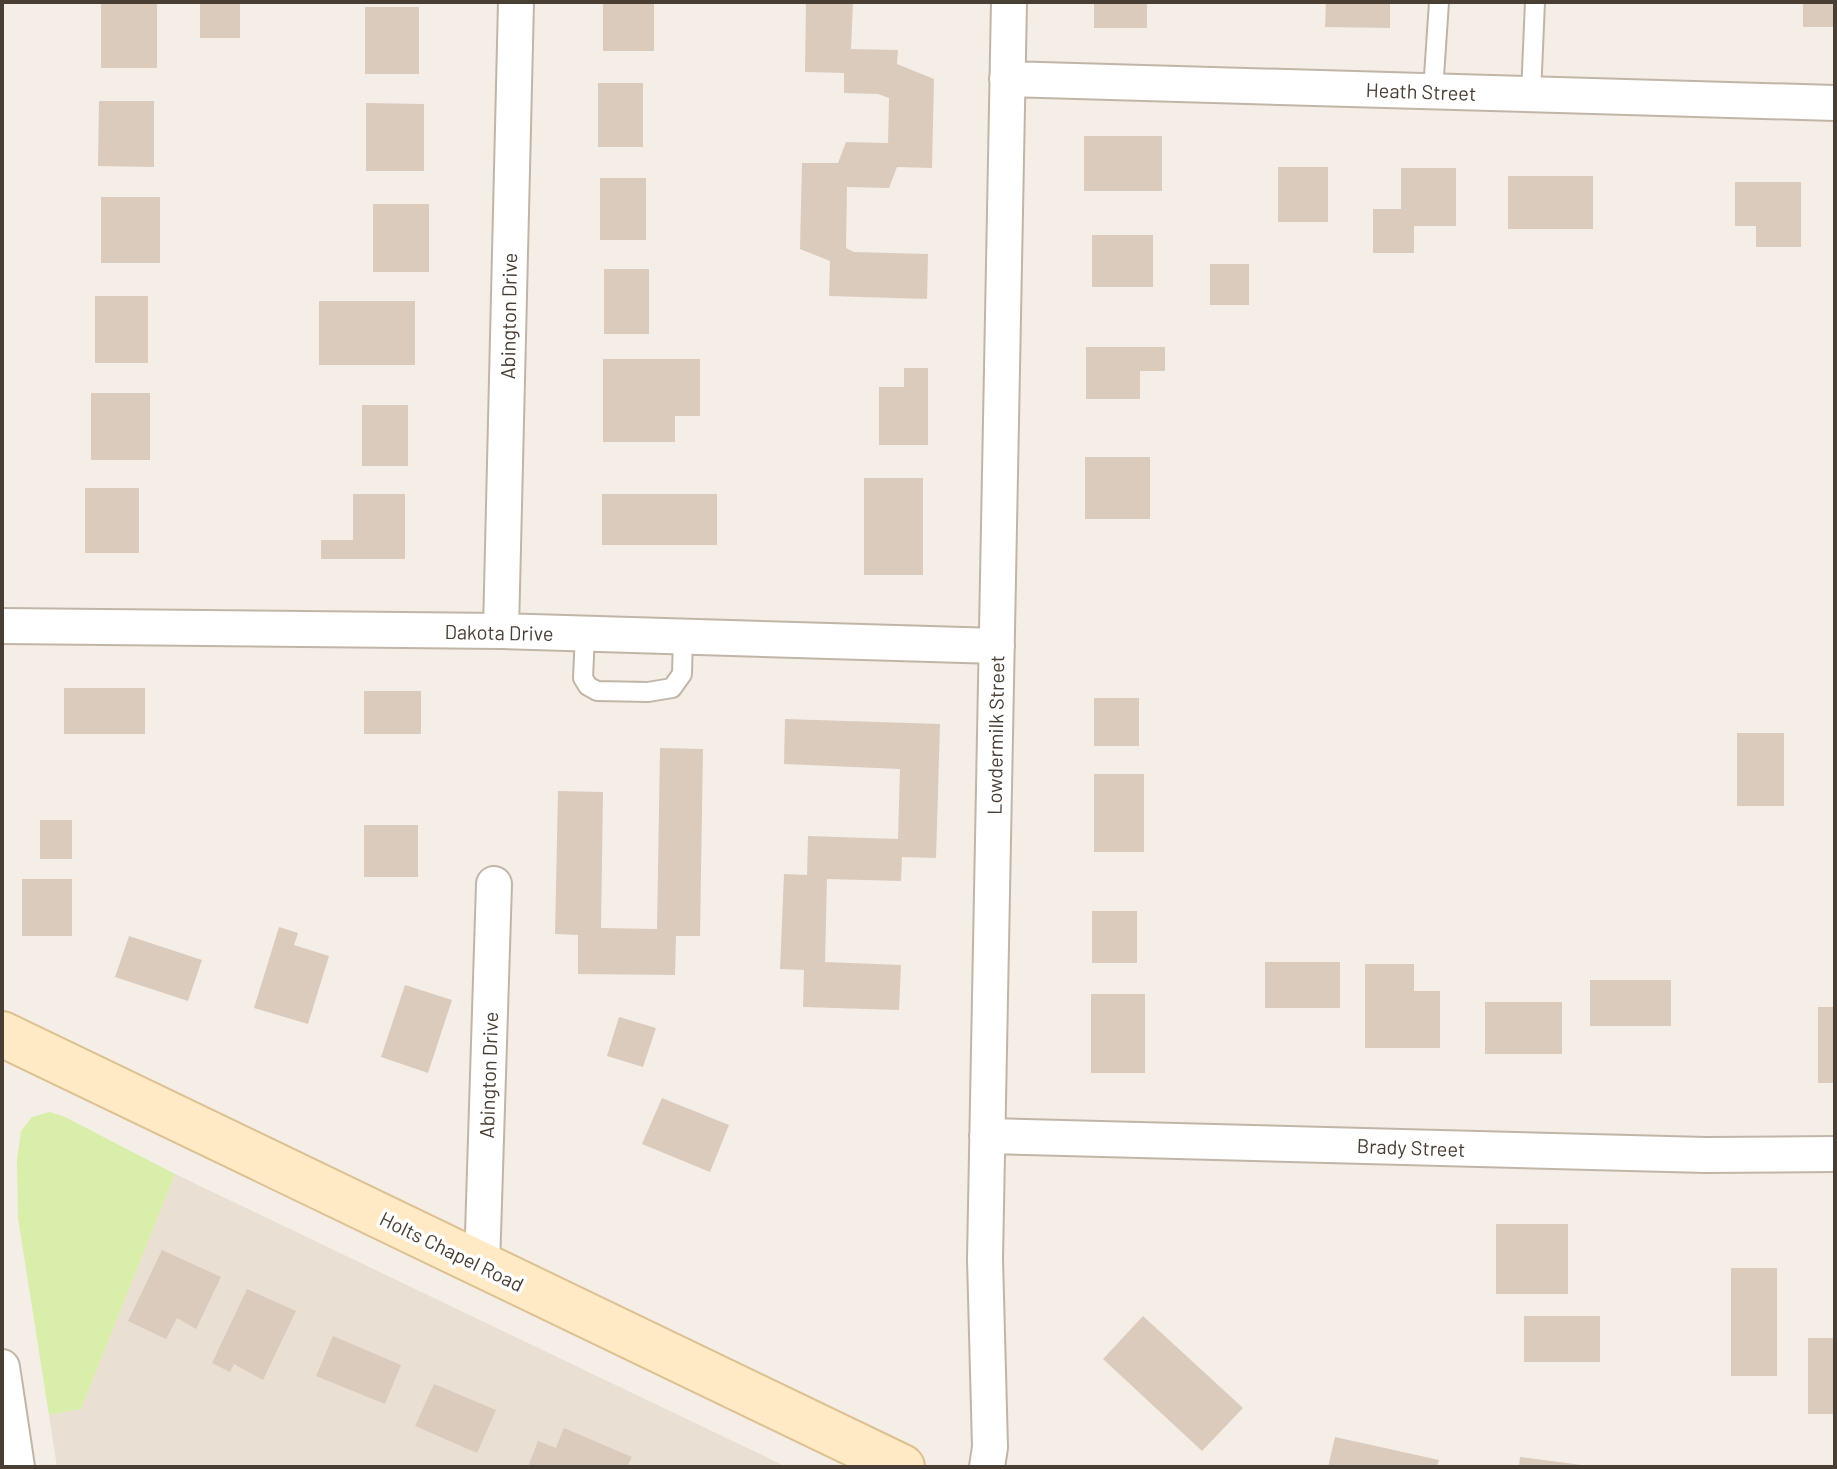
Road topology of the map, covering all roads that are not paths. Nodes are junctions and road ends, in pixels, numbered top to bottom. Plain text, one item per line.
1 (516, 2) edge
2 (1009, 2) edge
3 (1439, 2) edge
4 (1535, 2) edge
5 (1007, 79) junction
6 (1433, 91) junction
7 (1531, 94) junction
8 (1835, 103) edge
9 (2, 626) edge
10 (501, 631) junction
11 (585, 634) junction
12 (683, 636) junction
13 (997, 646) junction
14 (494, 884) dead end
15 (2, 1034) edge
16 (987, 1136) junction
17 (1835, 1154) edge
18 (482, 1266) junction
19 (2, 1367) edge
20 (17, 1467) edge
21 (902, 1467) edge
22 (987, 1467) edge

1 - 10 street, Abington Drive
2 - 5 street, Lowdermilk Street
3 - 6 lane
4 - 7 lane
5 - 6 street, Heath Street
5 - 13 street, Lowdermilk Street
6 - 7 street, Heath Street
7 - 8 street, Heath Street
9 - 10 street, Dakota Drive
10 - 11 street, Dakota Drive
11 - 12 street, Dakota Drive
11 - 12 lane
12 - 13 street, Dakota Drive
13 - 16 street, Lowdermilk Street
14 - 18 street, Abington Drive
15 - 18 street, Holts Chapel Road
16 - 17 street, Brady Street
16 - 22 street, Lowdermilk Street
18 - 21 street, Holts Chapel Road
19 - 20 street

